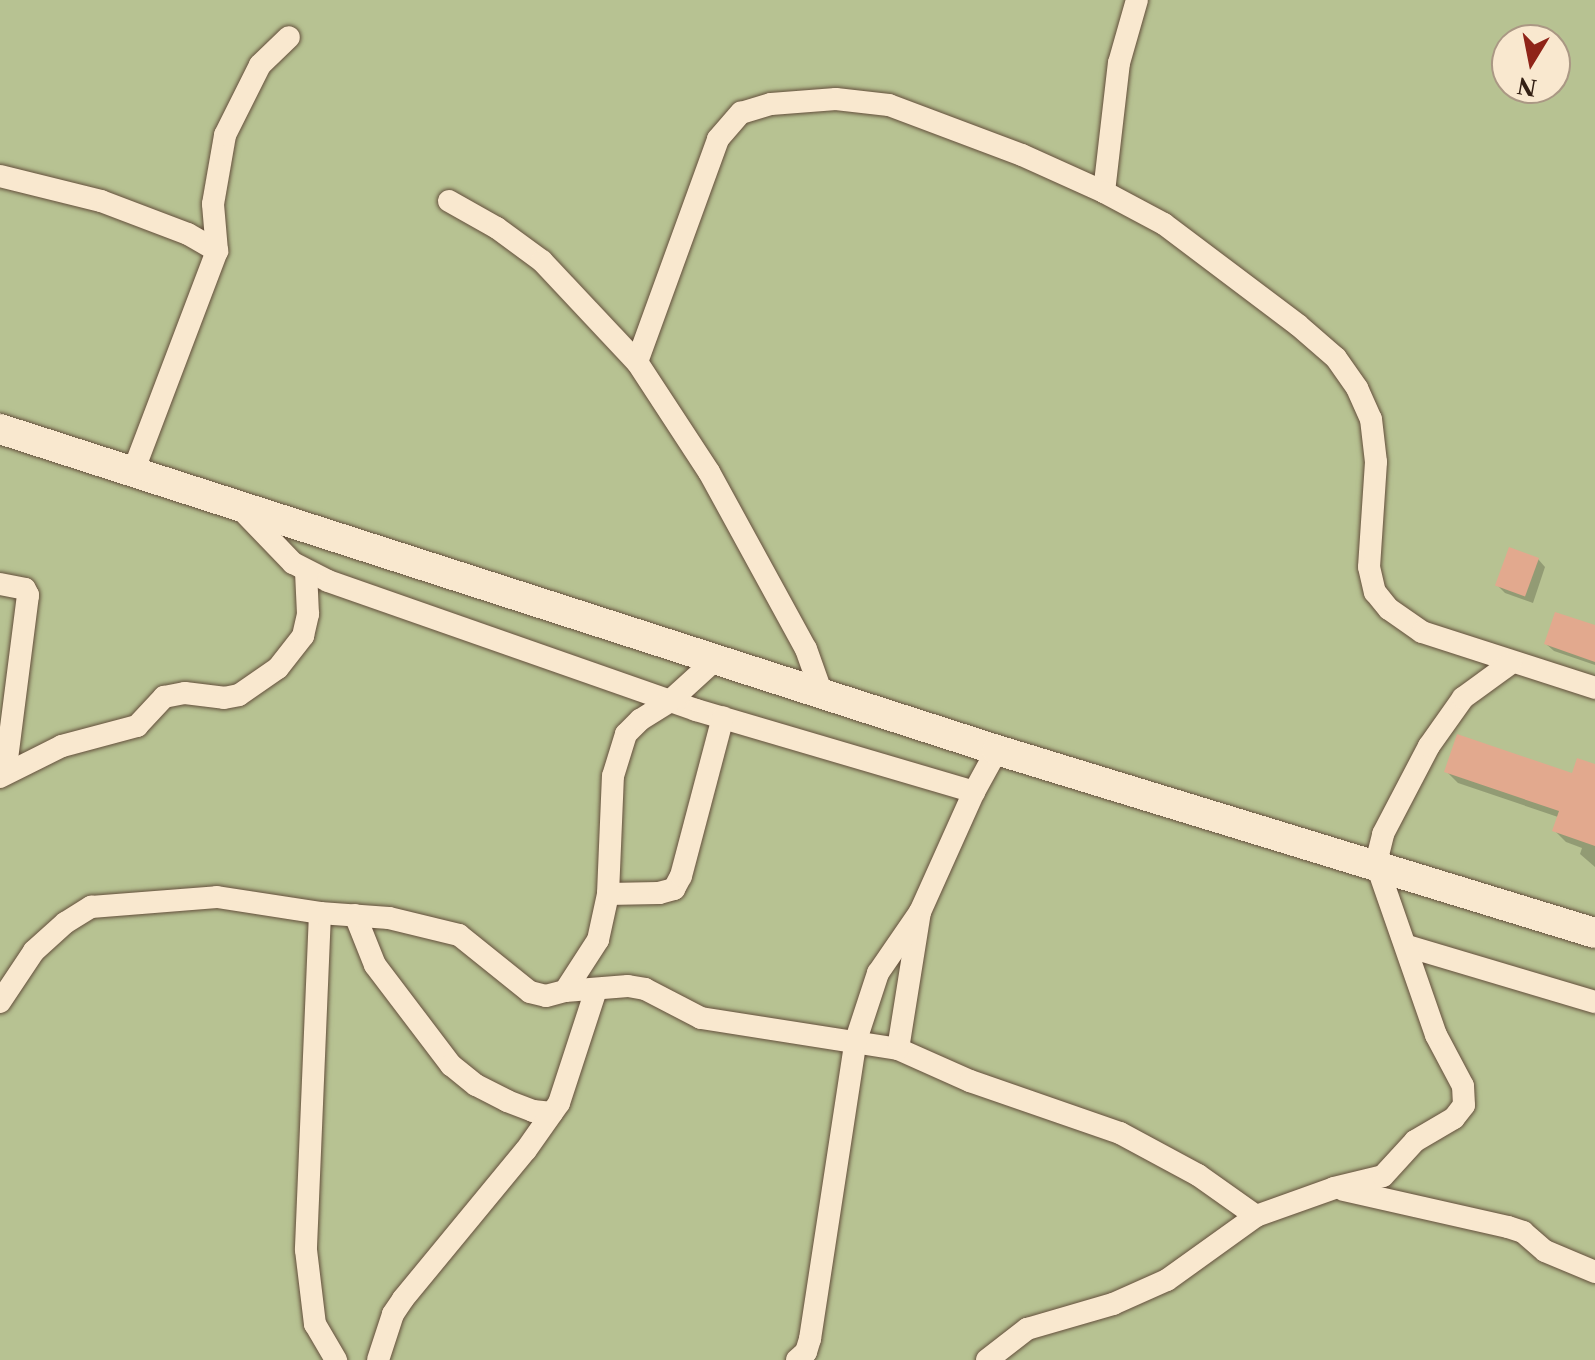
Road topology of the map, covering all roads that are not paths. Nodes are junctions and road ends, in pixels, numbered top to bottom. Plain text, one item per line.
1 (1137, 0) edge
2 (289, 37) dead end
3 (0, 176) edge
4 (1104, 192) junction
5 (449, 201) dead end
6 (217, 251) junction
7 (637, 362) junction
8 (0, 429) edge
9 (133, 472) junction
10 (236, 503) junction
11 (306, 571) junction
12 (0, 584) edge
13 (715, 660) junction
14 (1511, 663) junction
15 (1595, 688) edge
16 (822, 694) junction
17 (670, 701) junction
18 (723, 717) junction
19 (997, 750) junction
20 (2, 776) edge
21 (974, 792) junction
22 (1376, 863) junction
23 (608, 894) junction
24 (920, 912) junction
25 (320, 913) junction
26 (355, 915) junction
27 (1595, 933) edge
28 (1407, 946) junction
29 (596, 990) junction
30 (565, 991) junction
31 (0, 1002) edge
32 (1595, 1002) edge
33 (856, 1040) junction
34 (898, 1049) junction
35 (552, 1113) junction
36 (1334, 1188) junction
37 (1256, 1216) junction
38 (1595, 1272) edge
39 (336, 1360) edge
40 (378, 1360) edge
41 (797, 1360) edge
42 (987, 1360) edge

1 - 4 street
2 - 6 street
3 - 6 street
4 - 7 street
4 - 14 street
5 - 7 street
6 - 9 street
7 - 16 street
8 - 9 street
9 - 10 street
10 - 11 street
10 - 13 street
11 - 17 street
11 - 20 street
12 - 20 street
13 - 16 street
13 - 17 street
14 - 15 street
14 - 22 street
16 - 19 street
17 - 18 street
17 - 23 street
18 - 21 street
18 - 23 street
19 - 21 street
19 - 22 street
21 - 24 street
22 - 27 street
22 - 28 street
23 - 30 street
24 - 33 street
24 - 34 street
25 - 26 street
25 - 31 street
25 - 39 street
26 - 30 street
26 - 35 street
28 - 32 street
28 - 36 street
29 - 30 street
29 - 33 street
29 - 35 street
33 - 34 street
33 - 41 street
34 - 37 street
35 - 40 street
36 - 37 street
36 - 38 street
37 - 42 street

